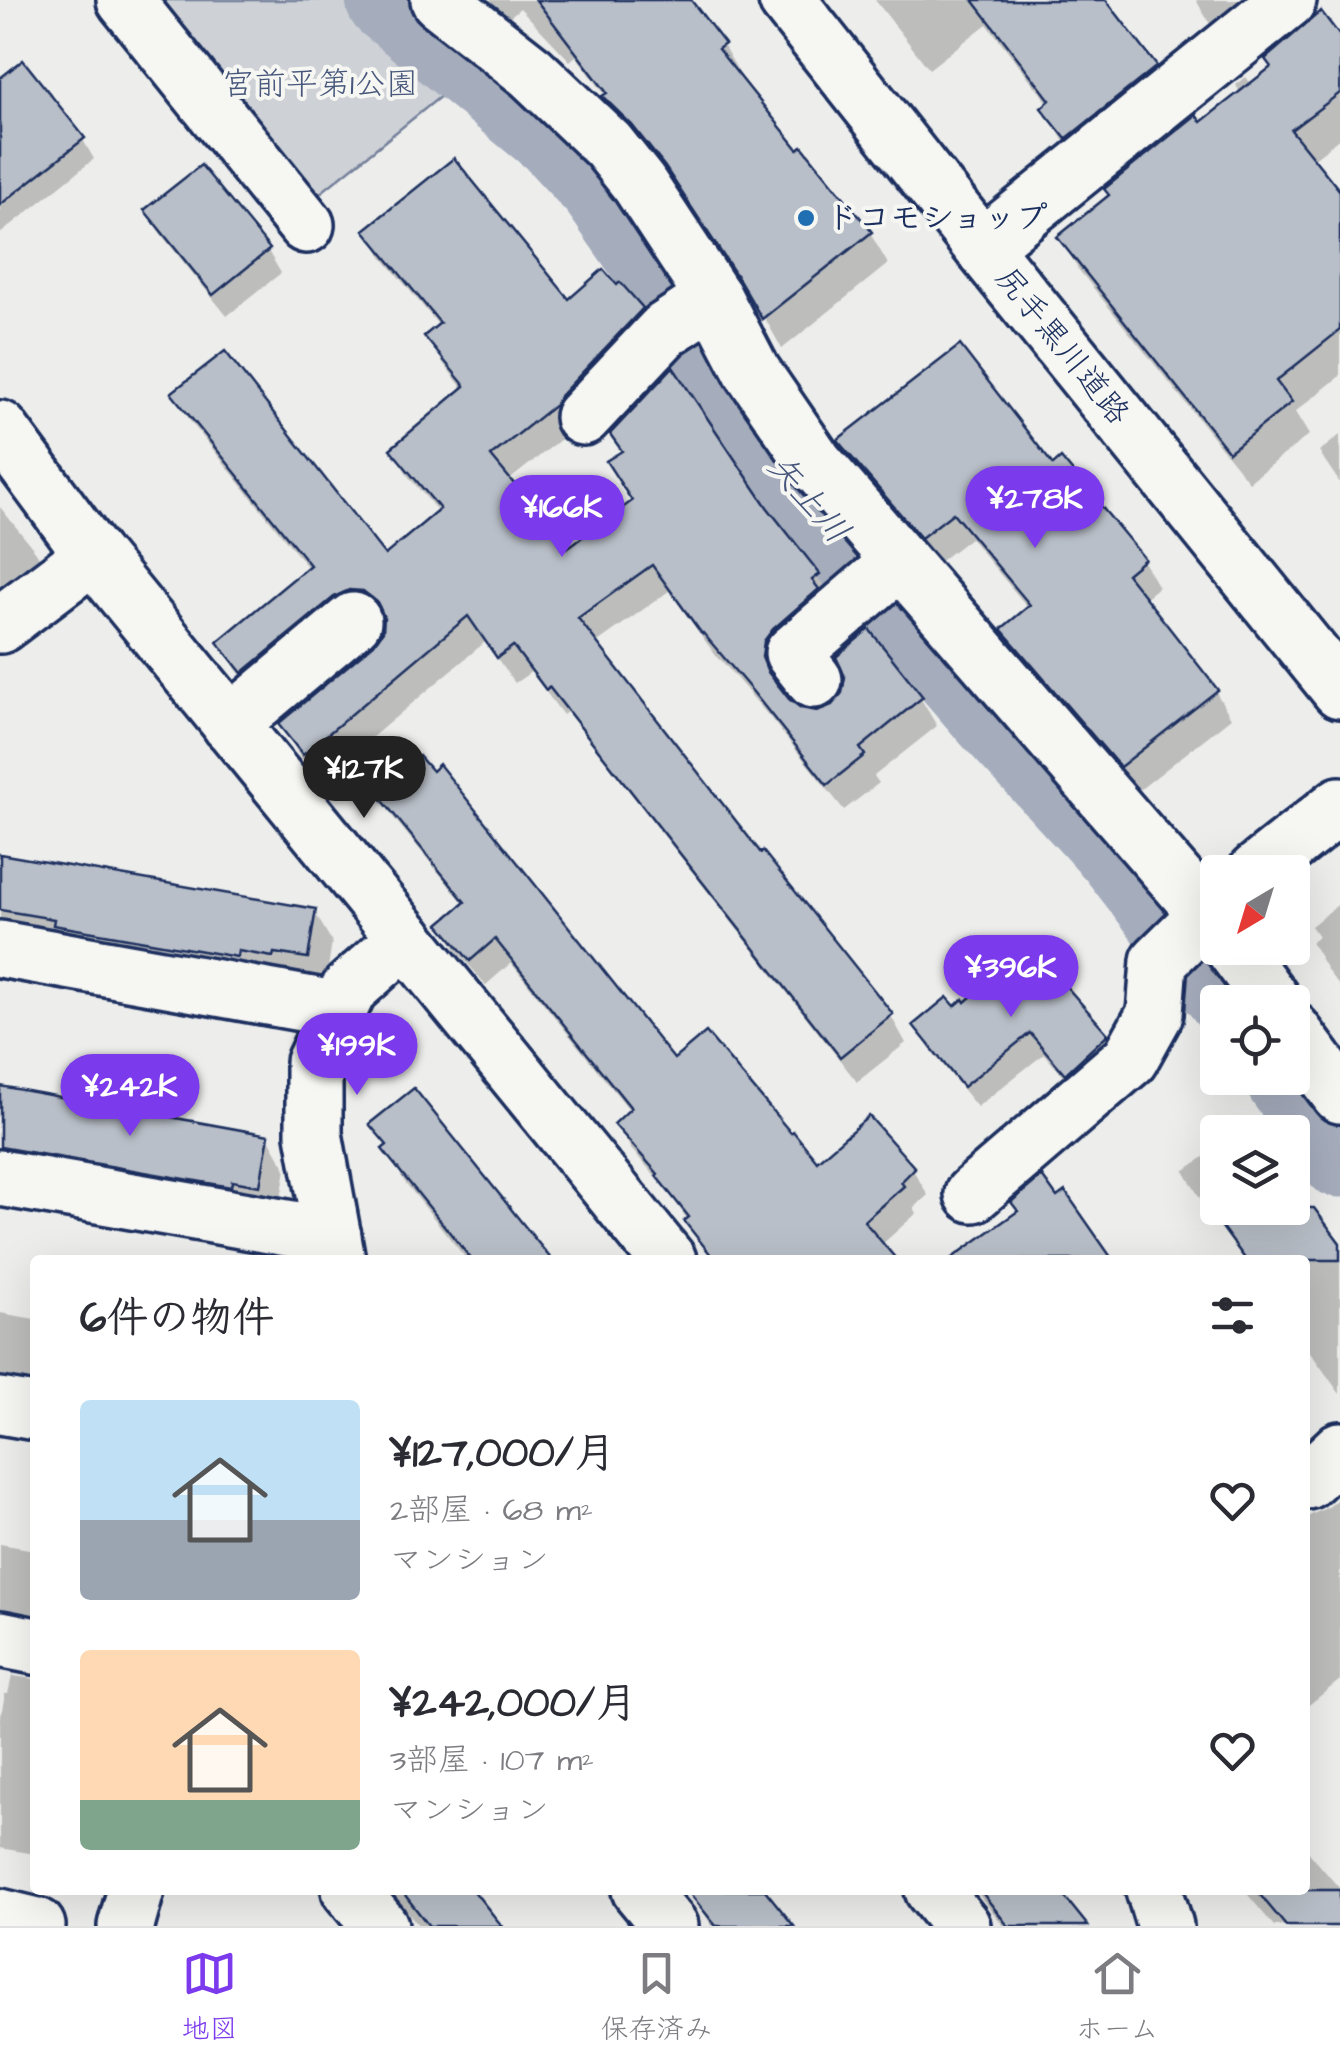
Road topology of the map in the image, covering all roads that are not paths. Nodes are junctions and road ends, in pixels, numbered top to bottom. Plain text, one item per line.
1 (125, 0) edge
2 (439, 0) edge
3 (787, 0) edge
4 (1288, 0) edge
5 (306, 226) dead end
6 (982, 248) junction
7 (714, 298) junction
8 (583, 417) dead end
9 (0, 428) edge
10 (93, 556) junction
11 (900, 561) junction
12 (354, 622) dead end
13 (0, 625) edge
14 (814, 680) dead end
15 (1340, 690) edge
16 (230, 724) junction
17 (1340, 804) edge
18 (1277, 855) edge
19 (1200, 900) edge
20 (1200, 934) edge
21 (406, 938) junction
22 (0, 949) edge
23 (340, 1010) junction
24 (1310, 1054) edge
25 (1340, 1095) edge
26 (0, 1178) edge
27 (973, 1194) dead end
28 (338, 1253) edge
29 (664, 1255) edge
30 (0, 1406) edge
31 (30, 1411) edge
32 (0, 1640) edge
33 (30, 1645) edge
34 (135, 1895) edge
35 (354, 1895) edge
36 (644, 1895) edge
37 (937, 1895) edge
38 (1156, 1895) edge
39 (0, 1917) edge
40 (38, 1926) edge
41 (126, 1926) edge
42 (380, 1926) edge
43 (670, 1926) edge
44 (962, 1926) edge
45 (1165, 1926) edge

1 - 5 street
2 - 7 street
3 - 6 street, 尻手黒川道路
4 - 6 street
6 - 15 street, 尻手黒川道路
7 - 8 street
7 - 11 street
9 - 10 street
10 - 13 street
10 - 16 street
11 - 14 street
11 - 19 street
12 - 16 street
16 - 21 street
17 - 18 street
20 - 27 street
21 - 23 street
21 - 29 street
22 - 23 street
23 - 28 street
24 - 25 street
26 - 28 street
30 - 31 street
32 - 33 street
34 - 41 street
35 - 42 street
36 - 43 street
37 - 44 street
38 - 45 street
39 - 40 street

